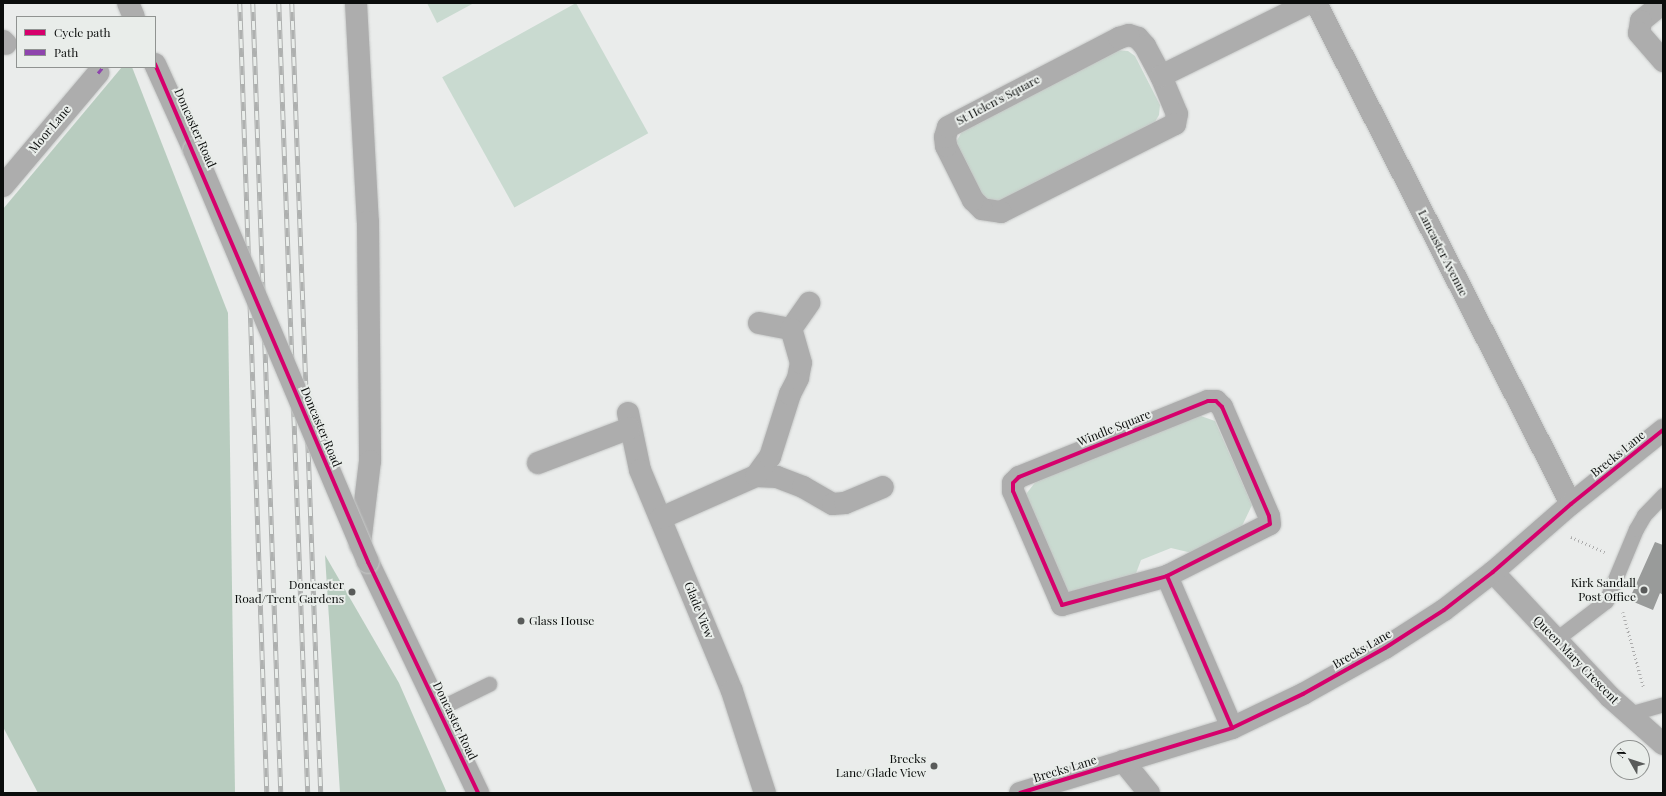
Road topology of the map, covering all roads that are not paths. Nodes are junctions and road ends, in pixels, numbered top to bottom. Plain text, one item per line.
1 (128, 3) edge
2 (356, 3) edge
3 (1309, 3) edge
4 (1316, 3) edge
5 (1662, 3) edge
6 (134, 16) edge
7 (1663, 61) edge
8 (156, 66) edge
9 (98, 73) dead end
10 (1161, 76) junction
11 (3, 186) edge
12 (809, 303) dead end
13 (759, 323) dead end
14 (791, 329) junction
15 (1663, 430) edge
16 (538, 463) dead end
17 (756, 476) junction
18 (883, 487) dead end
19 (1663, 495) edge
20 (1571, 504) junction
21 (661, 518) junction
22 (364, 553) junction
23 (1493, 572) junction
24 (1167, 576) junction
25 (1556, 640) junction
26 (489, 684) dead end
27 (438, 709) junction
28 (1647, 709) edge
29 (1232, 728) junction
30 (1663, 744) edge
31 (1123, 761) junction
32 (478, 793) edge
33 (765, 793) edge
34 (1020, 793) edge
35 (1149, 793) edge

1 - 6 street
2 - 22 street
3 - 10 street
4 - 20 street, Lancaster Avenue
5 - 7 street
8 - 22 street, Doncaster Road, bridge
9 - 11 street, Moor Lane
10 - 10 street, St Helen's Square
12 - 14 street
13 - 14 street
14 - 17 street
15 - 20 street, Brecks Lane
16 - 21 street, Glade View
17 - 18 street
17 - 21 street
19 - 25 lane
20 - 23 street, Brecks Lane
21 - 33 street, Glade View
22 - 27 street, Doncaster Road
23 - 25 street, Queen Mary Crescent
23 - 29 street, Brecks Lane
24 - 24 street, Windle Square
24 - 29 street
25 - 28 street, Queen Mary Crescent
26 - 27 lane
27 - 32 street, Doncaster Road
28 - 30 street, Queen Mary Crescent
29 - 31 street, Brecks Lane
31 - 34 street, Brecks Lane
31 - 35 street

